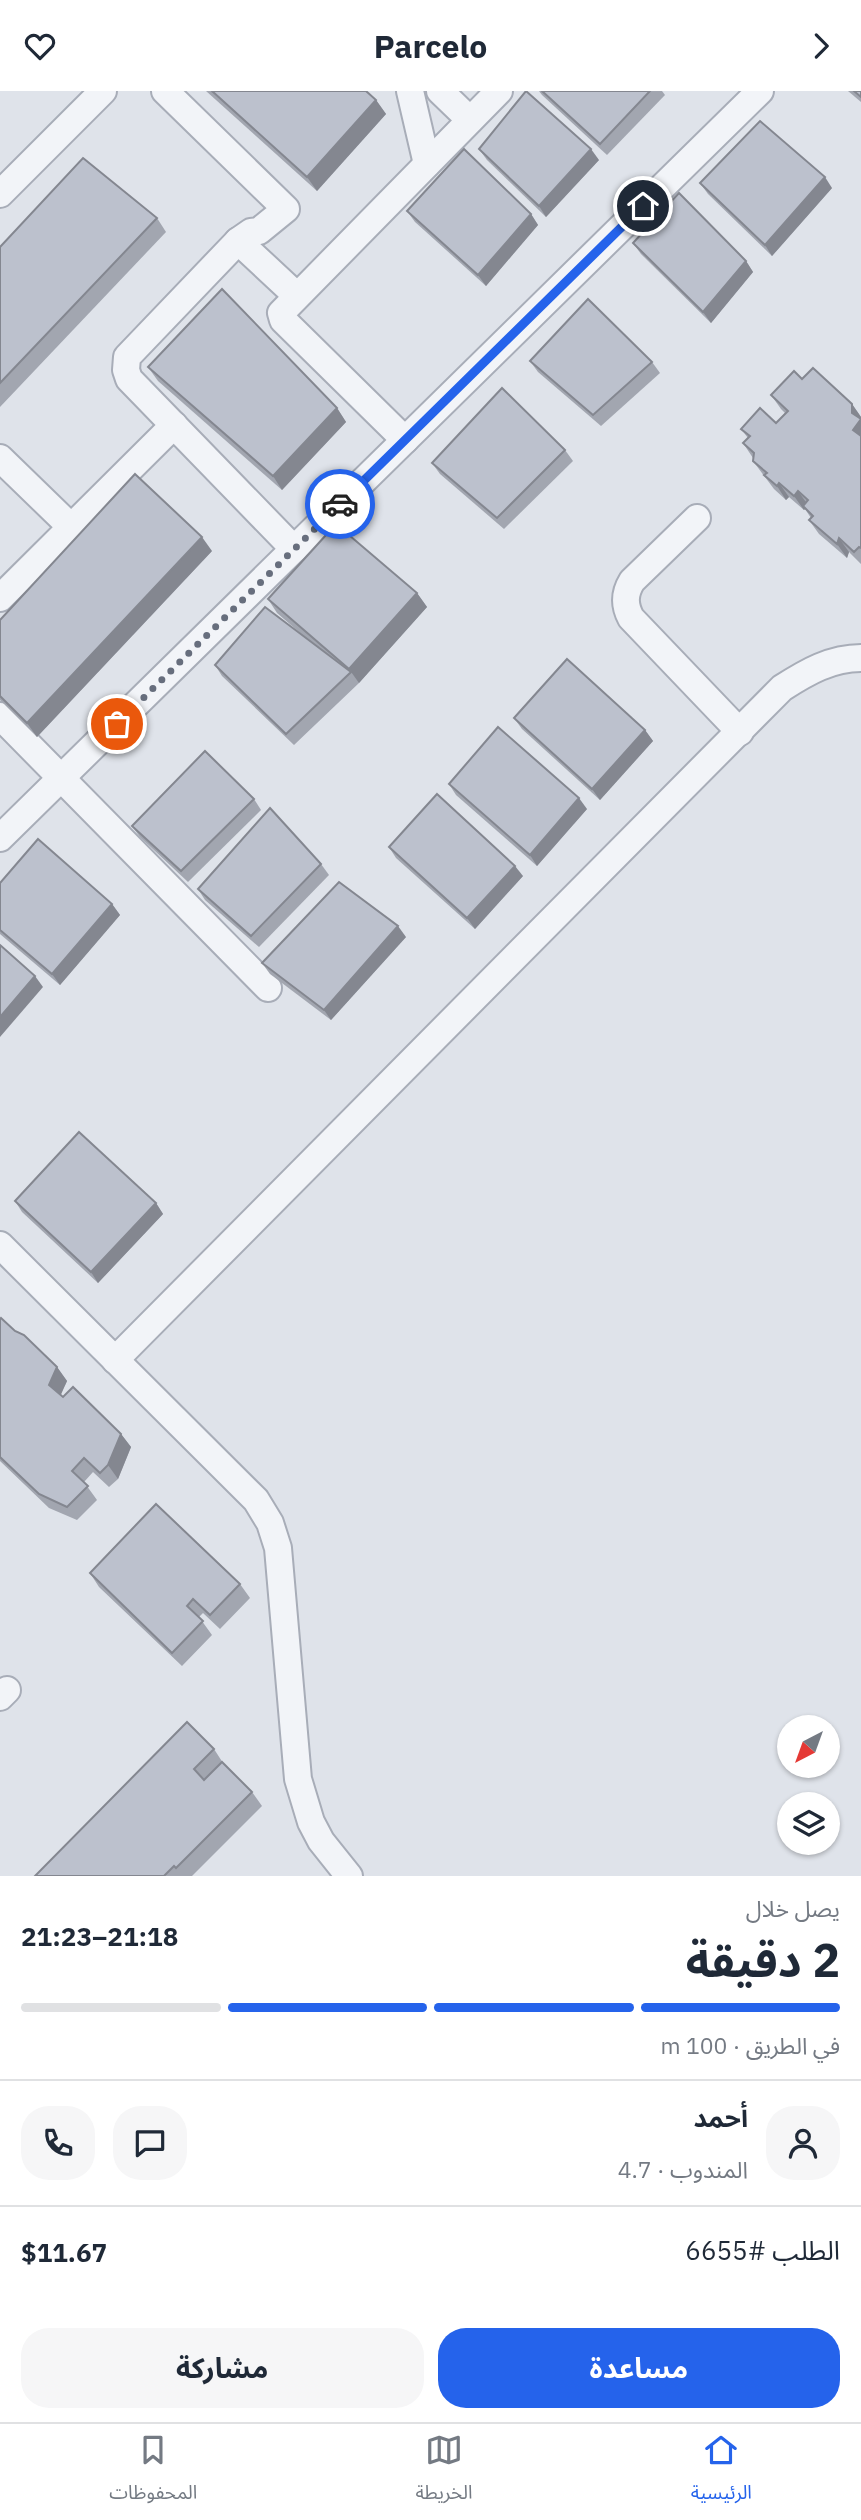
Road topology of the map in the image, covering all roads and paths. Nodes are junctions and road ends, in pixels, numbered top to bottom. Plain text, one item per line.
1 (103, 91) edge
2 (165, 91) edge
3 (410, 91) edge
4 (440, 91) edge
5 (499, 91) edge
6 (760, 91) edge
7 (470, 120) junction
8 (427, 164) junction
9 (0, 194) edge
10 (238, 241) junction
11 (296, 296) junction
12 (174, 425) junction
13 (405, 440) junction
14 (0, 458) edge
15 (697, 518) dead end
16 (71, 527) junction
17 (294, 549) junction
18 (0, 598) edge
19 (861, 658) edge
20 (0, 716) edge
21 (740, 732) junction
22 (61, 778) junction
23 (0, 838) edge
24 (268, 988) edge
25 (0, 1245) edge
26 (115, 1360) junction
27 (349, 1876) edge

1 - 9 street
2 - 10 street
3 - 8 street
4 - 7 street
5 - 7 street
6 - 13 street
7 - 8 street
8 - 11 street
10 - 11 street
10 - 12 street
11 - 13 street
12 - 16 street
12 - 17 street
13 - 17 street
14 - 16 street
15 - 21 street
16 - 18 street
17 - 22 street
19 - 21 street
20 - 22 street
21 - 26 street
22 - 23 street
22 - 24 street
25 - 26 street
26 - 27 street

